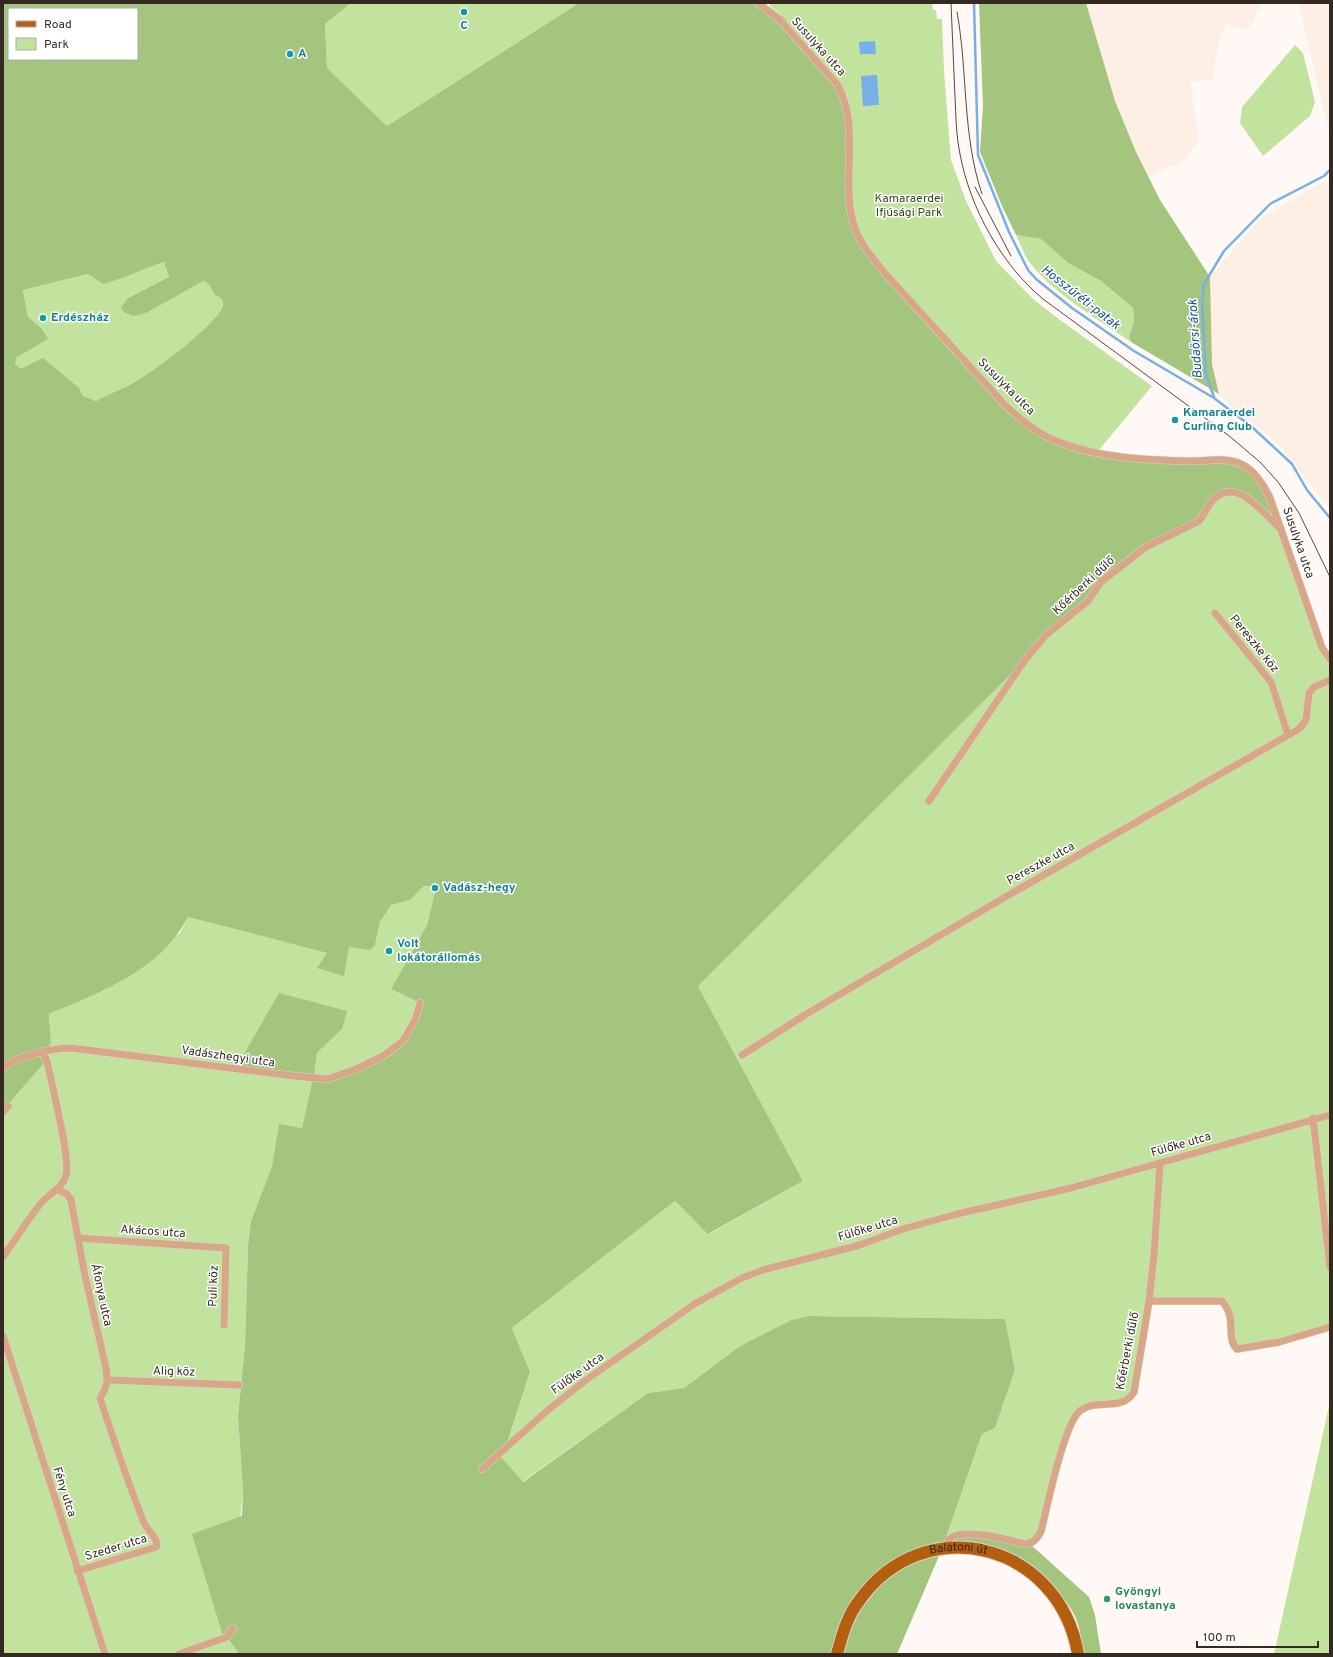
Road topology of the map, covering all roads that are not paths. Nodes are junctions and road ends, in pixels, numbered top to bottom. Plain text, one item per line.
1 (758, 3) edge
2 (1281, 529) junction
3 (1216, 613) dead end
4 (1330, 659) edge
5 (1330, 680) edge
6 (1288, 735) junction
7 (929, 801) dead end
8 (420, 1003) dead end
9 (43, 1052) junction
10 (742, 1055) dead end
11 (3, 1068) edge
12 (8, 1106) dead end
13 (3, 1112) edge
14 (1330, 1115) edge
15 (1313, 1118) junction
16 (1160, 1162) junction
17 (58, 1190) junction
18 (78, 1238) junction
19 (226, 1248) joint
20 (3, 1257) edge
21 (1330, 1267) edge
22 (1149, 1302) junction
23 (224, 1325) dead end
24 (1330, 1327) edge
25 (3, 1336) edge
26 (108, 1380) junction
27 (239, 1385) dead end
28 (482, 1469) dead end
29 (948, 1549) junction
30 (78, 1571) junction
31 (233, 1628) dead end
32 (105, 1654) edge
33 (179, 1654) edge
34 (837, 1654) edge
35 (1078, 1654) edge

1 - 2 street, Susulyka utca
2 - 4 street, Susulyka utca
2 - 7 street, Kőérberki dűlő
3 - 6 street, Pereszke köz
5 - 6 street, Pereszke utca
6 - 10 street, Pereszke utca
8 - 9 street, Vadászhegyi utca
9 - 11 street, Vadászhegyi utca
9 - 17 street
12 - 13 street
14 - 15 street, Fülőke utca
15 - 16 street, Fülőke utca
15 - 21 street
16 - 22 street, Kőérberki dűlő
16 - 28 street, Fülőke utca
17 - 18 street, Áfonya utca
17 - 20 street
18 - 19 street, Akácos utca
18 - 26 street, Áfonya utca
19 - 23 street, Puli köz
22 - 24 street
22 - 29 street, Kőérberki dűlő
25 - 30 street, Fény utca
26 - 27 street, Alig köz
26 - 30 street, Szeder utca
29 - 34 main road, Balatoni út
29 - 35 main road, Balatoni út
30 - 32 street, Fény utca
31 - 33 street

